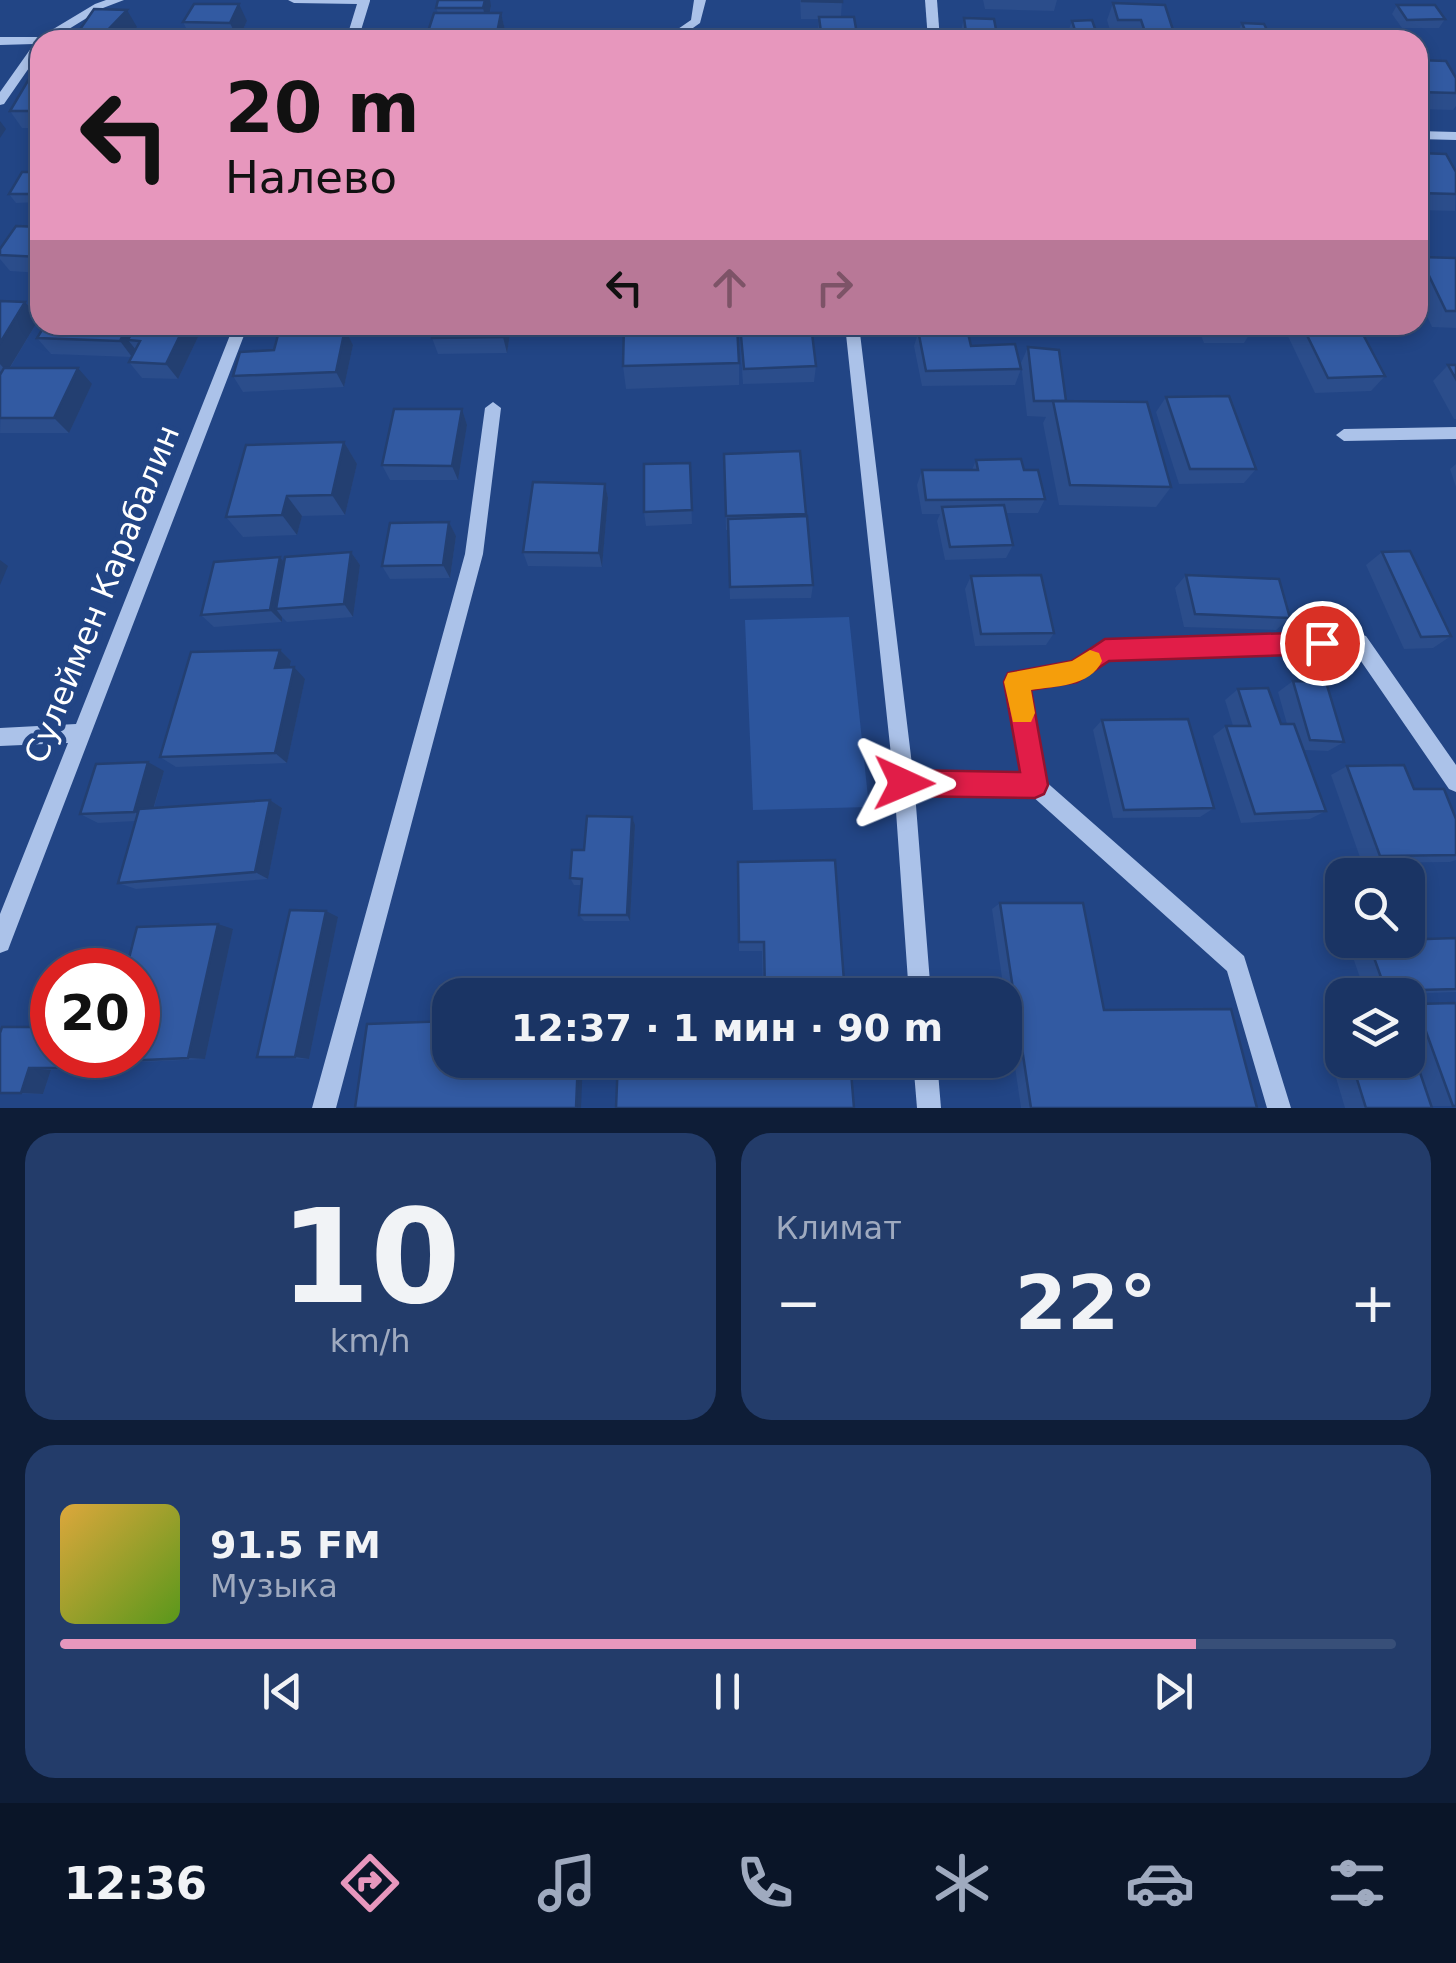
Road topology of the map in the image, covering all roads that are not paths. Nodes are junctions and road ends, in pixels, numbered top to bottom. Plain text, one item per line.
1 (118, 0) edge
2 (294, 0) edge
3 (364, 0) edge
4 (700, 0) edge
5 (930, 0) edge
6 (59, 30) edge
7 (355, 30) edge
8 (684, 30) edge
9 (933, 30) edge
10 (0, 41) edge
11 (30, 41) edge
12 (30, 57) edge
13 (0, 101) edge
14 (1428, 135) edge
15 (1456, 136) edge
16 (237, 335) edge
17 (853, 335) edge
18 (493, 408) dead end
19 (1456, 434) edge
20 (1344, 435) dead end
21 (78, 734) junction
22 (0, 736) edge
23 (1456, 782) edge
24 (904, 783) junction
25 (1035, 785) junction
26 (0, 942) edge
27 (919, 978) edge
28 (926, 1078) edge
29 (324, 1108) edge
30 (928, 1108) edge
31 (1279, 1108) edge

1 - 6 street
2 - 3 street
3 - 7 street
4 - 8 street
5 - 9 street
10 - 11 street
12 - 13 street
14 - 15 street
16 - 21 street, Сулеймен Карабалин
17 - 24 street
18 - 29 street
19 - 20 street
21 - 22 street
21 - 26 street, Сулеймен Карабалин
23 - 25 street
24 - 25 street
24 - 27 street
25 - 31 street
28 - 30 street

